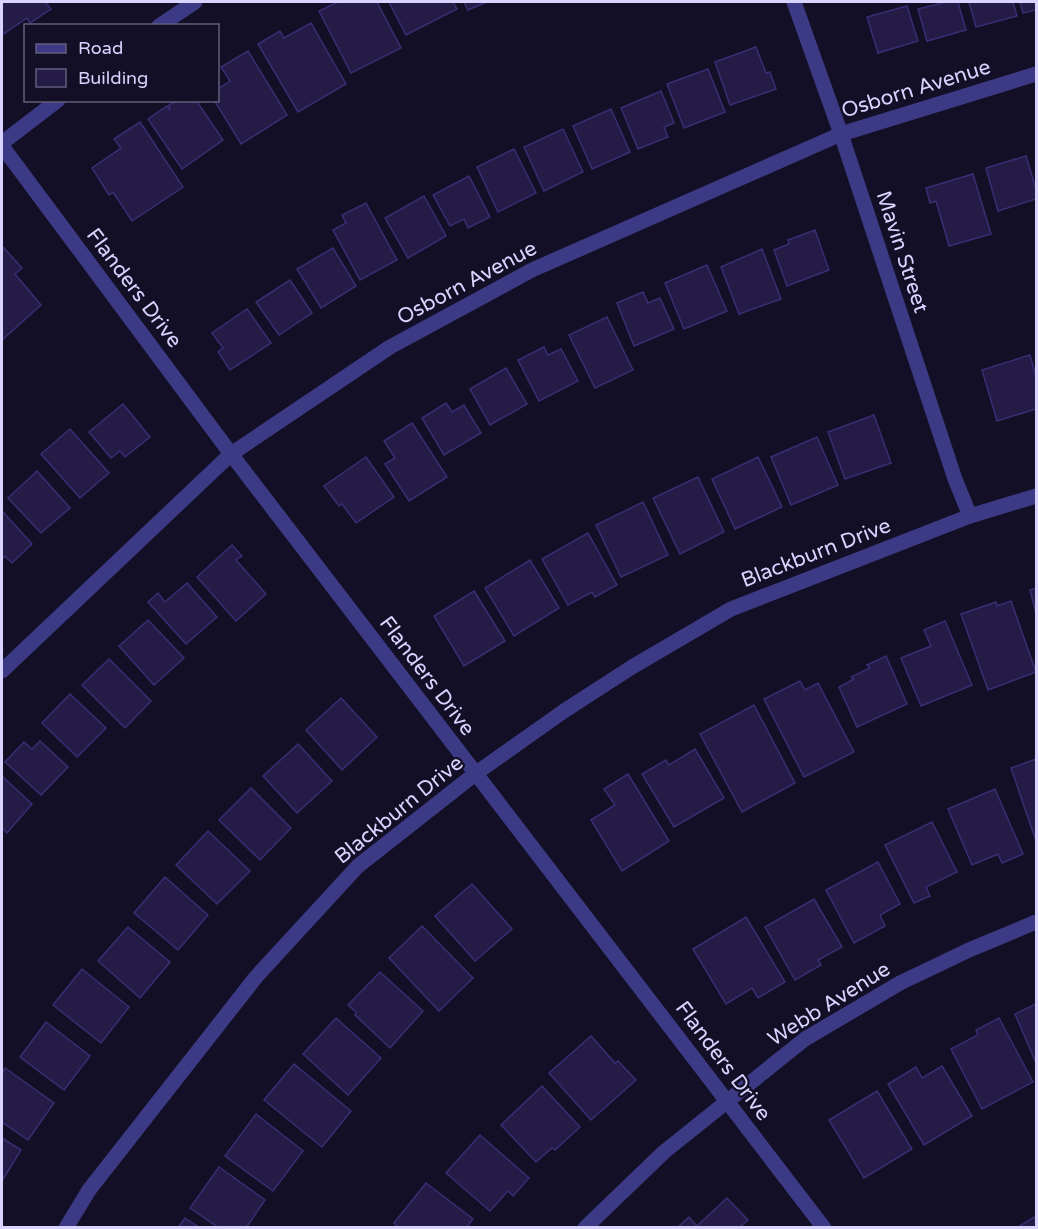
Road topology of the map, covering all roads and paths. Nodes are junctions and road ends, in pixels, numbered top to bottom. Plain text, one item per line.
1 (195, 2) edge
2 (794, 2) edge
3 (162, 24) edge
4 (1036, 74) edge
5 (55, 102) edge
6 (841, 134) junction
7 (2, 144) edge
8 (231, 454) junction
9 (1036, 496) edge
10 (970, 516) junction
11 (2, 671) edge
12 (476, 774) junction
13 (1036, 922) edge
14 (728, 1101) junction
15 (66, 1227) edge
16 (585, 1227) edge
17 (824, 1227) edge

1 - 3 street
2 - 6 street, Mavin Street
4 - 6 street, Osborn Avenue
5 - 7 street
6 - 8 street, Osborn Avenue
6 - 10 street, Mavin Street
7 - 8 street, Flanders Drive
8 - 11 street, Osborn Avenue
8 - 12 street, Flanders Drive
9 - 10 street, Blackburn Drive
10 - 12 street, Blackburn Drive
12 - 14 street, Flanders Drive
12 - 15 street, Blackburn Drive
13 - 14 street, Webb Avenue
14 - 16 street, Webb Avenue
14 - 17 street, Flanders Drive

